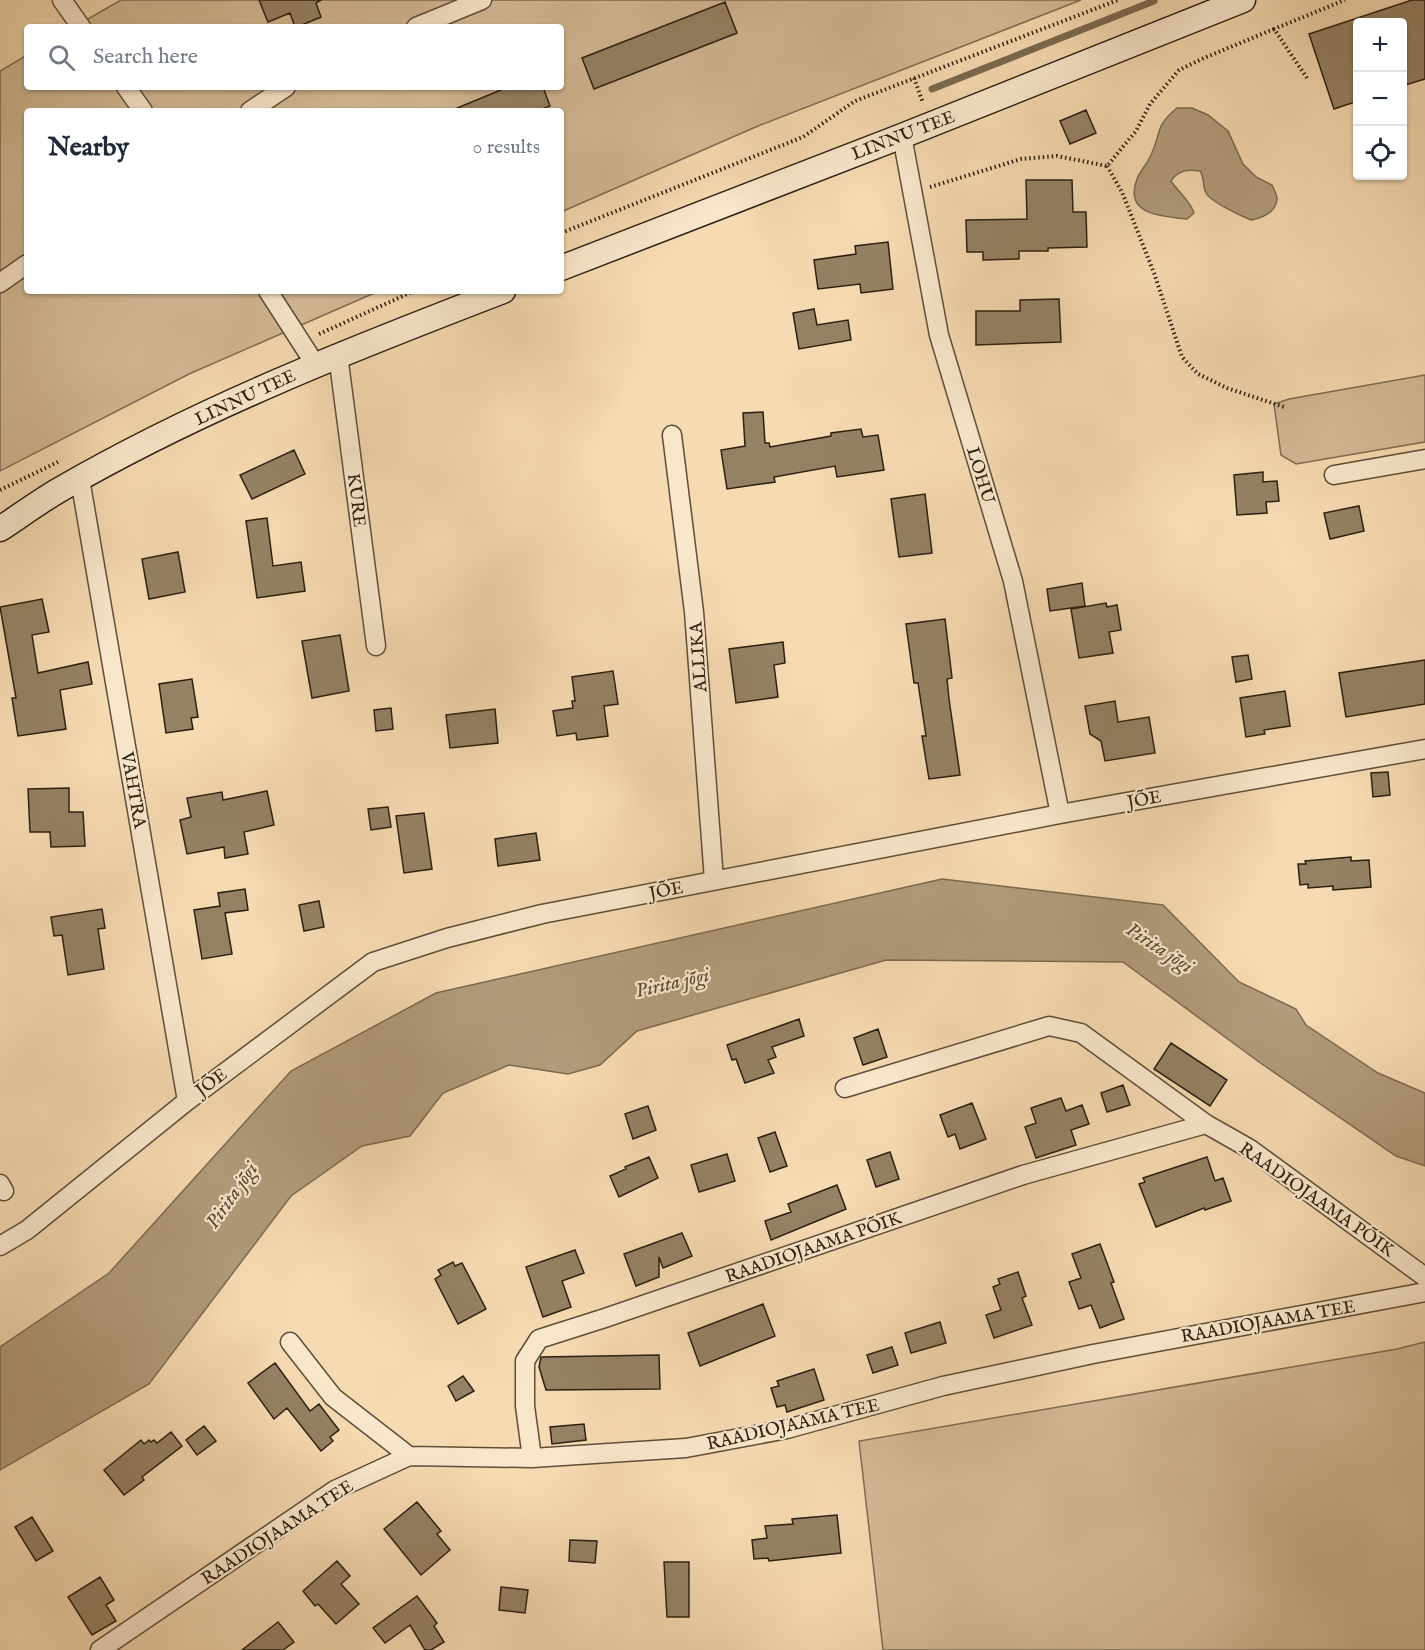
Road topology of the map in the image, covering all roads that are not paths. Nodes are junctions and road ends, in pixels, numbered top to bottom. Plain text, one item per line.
1 (62, 0) edge
2 (482, 0) edge
3 (1243, 0) edge
4 (79, 24) edge
5 (423, 24) edge
6 (128, 90) edge
7 (282, 90) edge
8 (141, 108) edge
9 (254, 108) edge
10 (902, 136) junction
11 (24, 266) edge
12 (564, 267) edge
13 (0, 283) edge
14 (270, 294) edge
15 (495, 294) edge
16 (338, 355) junction
17 (315, 364) junction
18 (672, 435) dead end
19 (1425, 459) edge
20 (1334, 475) dead end
21 (80, 478) junction
22 (0, 529) edge
23 (376, 646) dead end
24 (1425, 749) edge
25 (1060, 814) junction
26 (714, 880) junction
27 (845, 1088) dead end
28 (187, 1101) junction
29 (1206, 1124) junction
30 (0, 1246) edge
31 (1425, 1276) edge
32 (1425, 1292) edge
33 (290, 1342) dead end
34 (409, 1456) junction
35 (532, 1458) junction
36 (100, 1650) edge

1 - 4 street
2 - 5 street
3 - 10 street, LINNU TEE
6 - 8 street
7 - 9 street
10 - 12 street, LINNU TEE
10 - 25 street, LOHU
11 - 13 street
14 - 17 street
15 - 16 street, LINNU TEE
16 - 17 street, LINNU TEE
16 - 23 street, KURE
17 - 21 street, LINNU TEE
18 - 26 street, ALLIKA
19 - 20 street
21 - 22 street, LINNU TEE
21 - 28 street, VAHTRA
24 - 25 street, JÕE
25 - 26 street, JÕE
26 - 28 street, JÕE
27 - 29 street, RAADIOJAAMA PÕIK
28 - 30 street, JÕE
29 - 31 street, RAADIOJAAMA PÕIK
29 - 35 street, RAADIOJAAMA PÕIK
32 - 35 street, RAADIOJAAMA TEE
33 - 34 street
34 - 35 street, RAADIOJAAMA TEE
34 - 36 street, RAADIOJAAMA TEE

